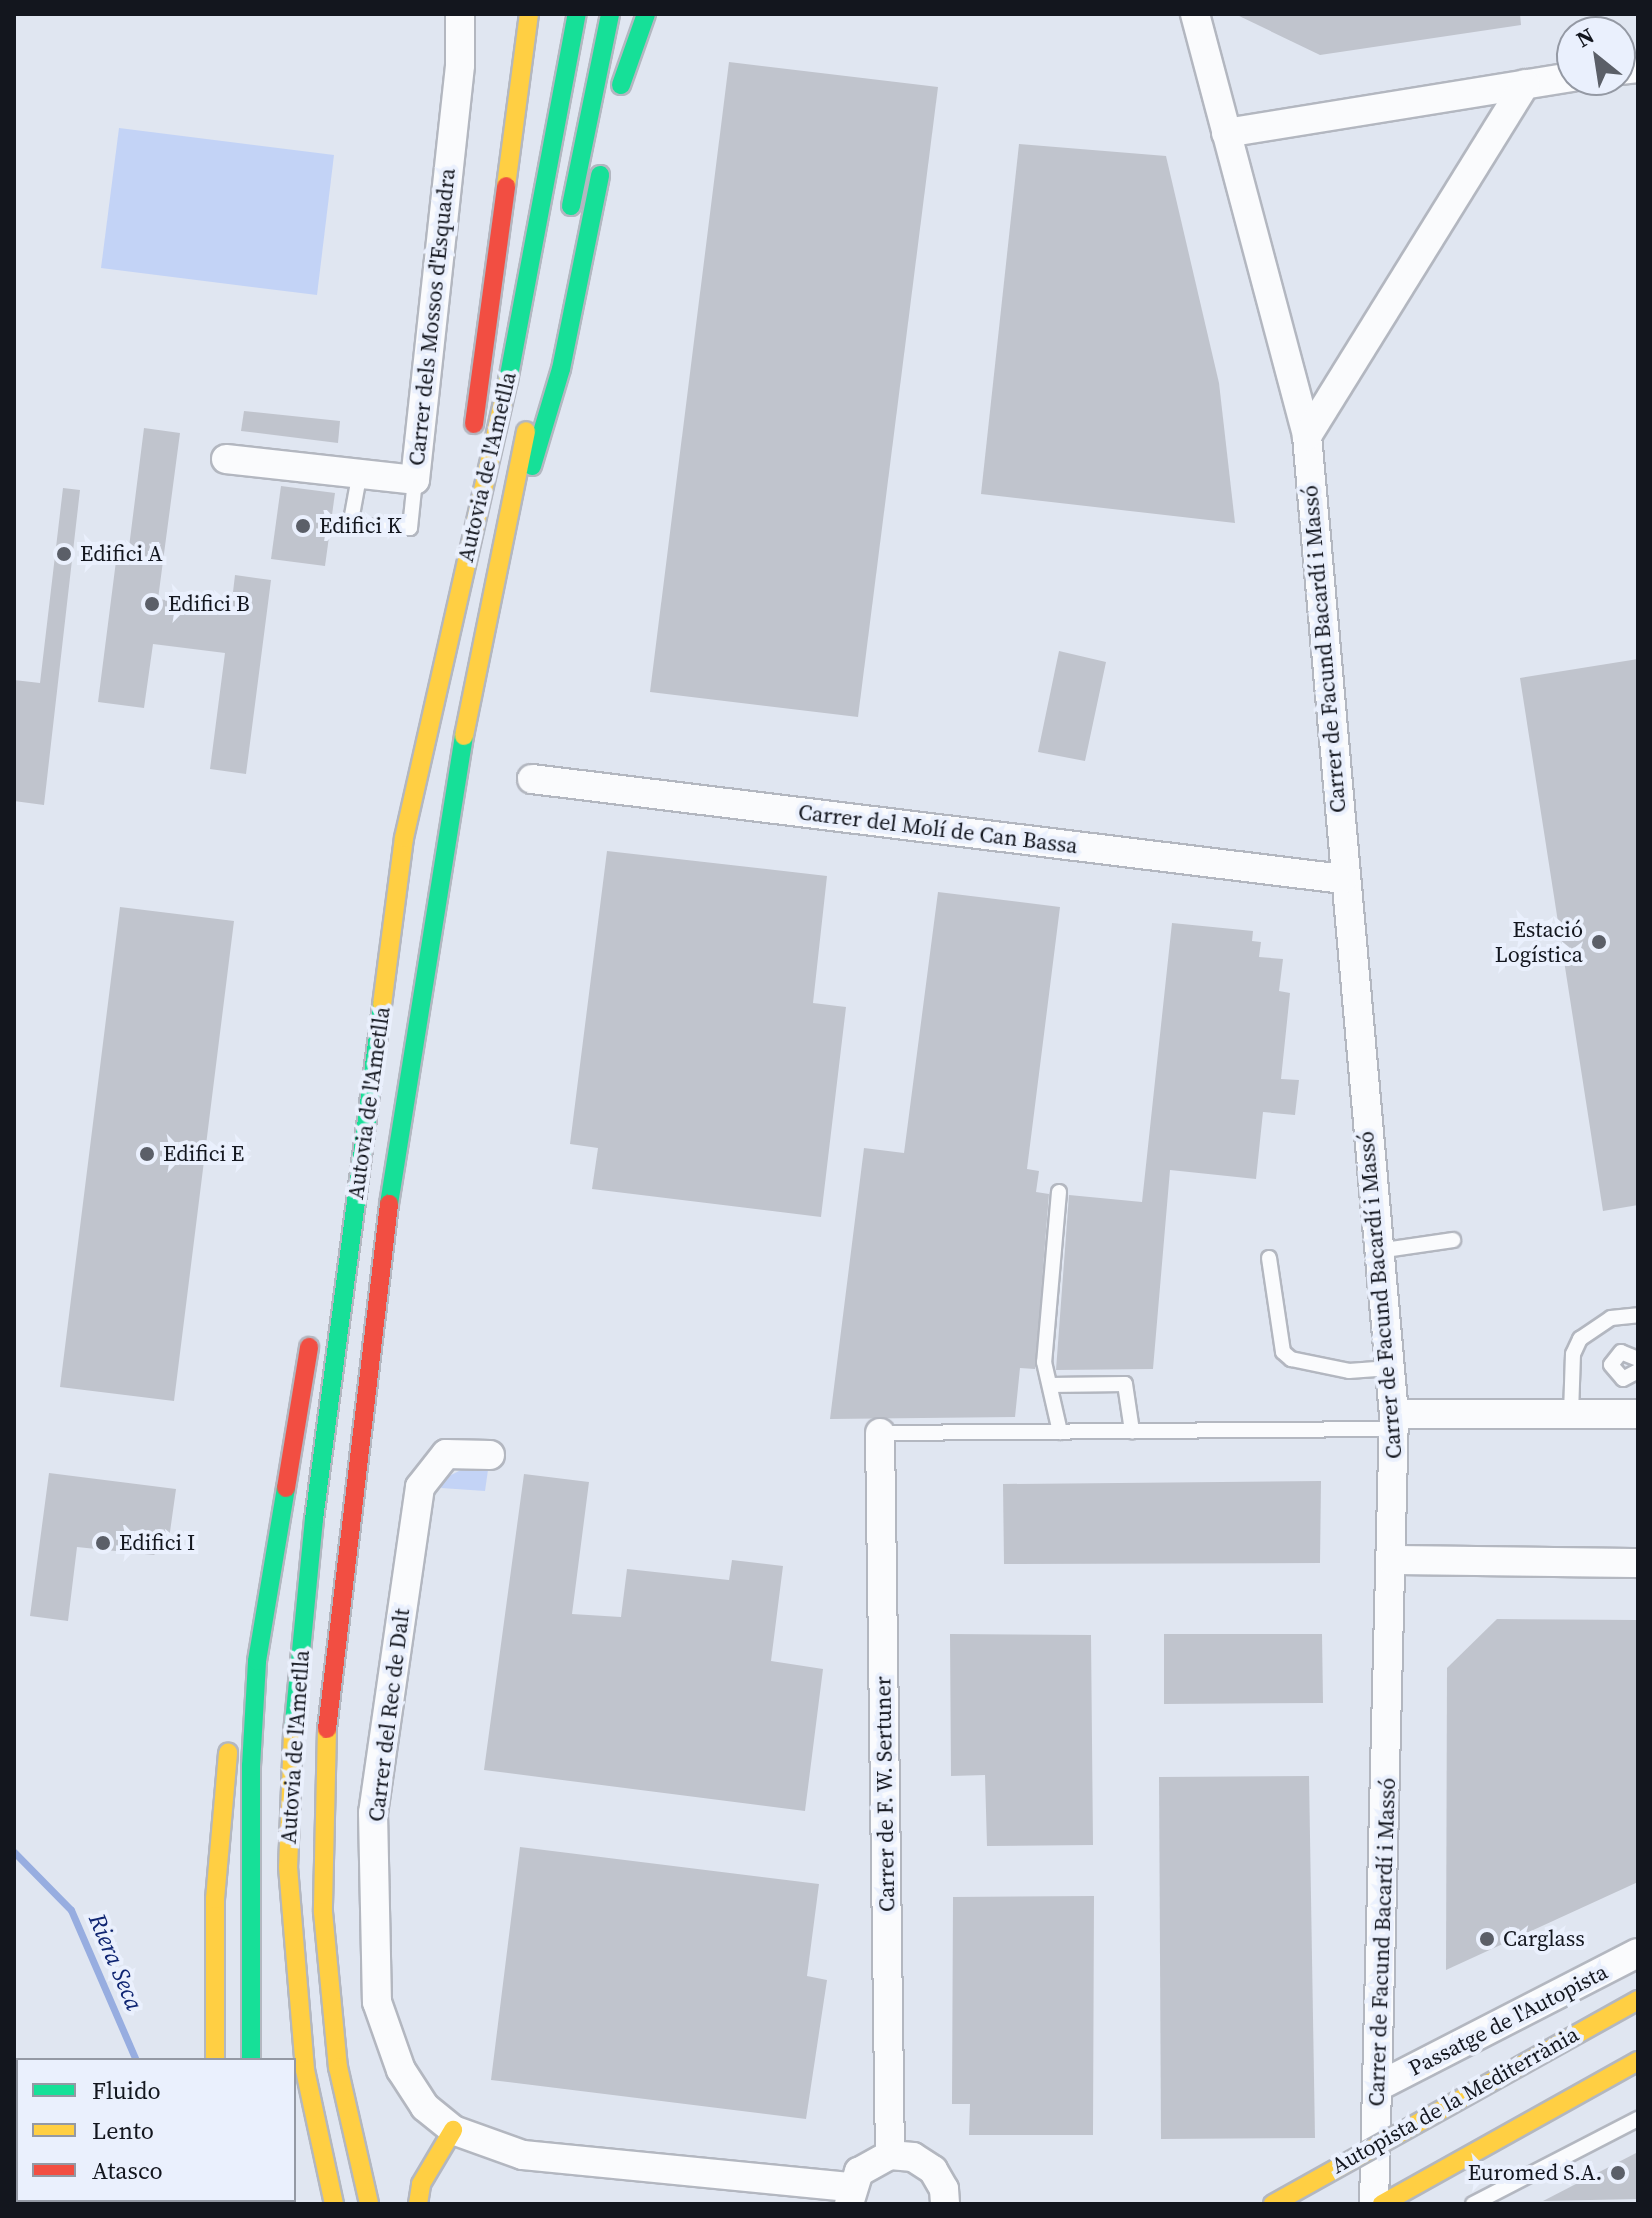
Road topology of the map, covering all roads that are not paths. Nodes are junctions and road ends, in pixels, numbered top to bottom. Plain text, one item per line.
1 (460, 14) edge
2 (529, 14) edge
3 (577, 14) edge
4 (610, 14) edge
5 (646, 14) edge
6 (1195, 14) edge
7 (1556, 79) edge
8 (1525, 84) junction
9 (615, 110) dead end
10 (1226, 133) junction
11 (605, 153) dead end
12 (567, 229) dead end
13 (536, 383) dead end
14 (1307, 436) junction
15 (226, 459) dead end
16 (359, 477) junction
17 (415, 480) junction
18 (467, 548) junction
19 (502, 552) junction
20 (532, 779) dead end
21 (404, 838) junction
22 (1343, 879) junction
23 (348, 1106) dead end
24 (1059, 1192) dead end
25 (1453, 1240) dead end
26 (1378, 1251) junction
27 (1269, 1258) dead end
28 (1638, 1315) edge
29 (313, 1324) dead end
30 (1638, 1359) edge
31 (1390, 1368) junction
32 (1638, 1371) edge
33 (1050, 1385) junction
34 (1571, 1414) junction
35 (1638, 1414) edge
36 (1394, 1422) junction
37 (1132, 1431) junction
38 (1060, 1432) junction
39 (880, 1433) joint
40 (490, 1455) dead end
41 (1392, 1560) junction
42 (1638, 1563) edge
43 (268, 1584) junction
44 (1638, 1953) edge
45 (1638, 2000) edge
46 (215, 2058) edge
47 (251, 2058) edge
48 (1638, 2061) edge
49 (338, 2067) junction
50 (1377, 2087) junction
51 (1638, 2119) edge
52 (453, 2130) junction
53 (890, 2155) junction
54 (850, 2196) edge
55 (334, 2204) edge
56 (369, 2204) edge
57 (388, 2204) edge
58 (418, 2204) edge
59 (945, 2204) edge
60 (1273, 2204) edge
61 (1374, 2204) edge
62 (1382, 2204) edge
63 (1473, 2204) edge

1 - 17 street, Carrer dels Mossos d'Esquadra
2 - 18 main road
3 - 18 main road, Autovia de l'Ametlla
4 - 12 main road
5 - 9 main road
6 - 10 street, Carrer de Facund Bacardí i Massó
7 - 8 street
8 - 10 street
8 - 14 street
10 - 14 street, Carrer de Facund Bacardí i Massó
11 - 19 main road
13 - 19 main road, Autovia de l'Ametlla
14 - 22 street, Carrer de Facund Bacardí i Massó
15 - 16 street, Carrer dels Mossos d'Esquadra
16 - 17 street, Carrer dels Mossos d'Esquadra
16 - 17 lane
18 - 21 main road, Autovia de l'Ametlla
19 - 49 main road, Autovia de l'Ametlla
20 - 22 street, Carrer del Molí de Can Bassa
21 - 23 main road
21 - 55 main road, Autovia de l'Ametlla
22 - 26 street, Carrer de Facund Bacardí i Massó
24 - 33 lane
25 - 26 lane
26 - 31 street, Carrer de Facund Bacardí i Massó
27 - 31 lane
28 - 34 lane
29 - 43 main road
30 - 32 lane
31 - 36 street, Carrer de Facund Bacardí i Massó
33 - 37 lane
33 - 38 lane
34 - 35 street
34 - 36 street
36 - 37 lane
36 - 41 street, Carrer de Facund Bacardí i Massó
37 - 38 lane
38 - 39 lane
39 - 53 street, Carrer de F. W. Sertuner
40 - 52 street, Carrer del Rec de Dalt
41 - 42 street
41 - 50 street, Carrer de Facund Bacardí i Massó
43 - 46 main road
43 - 47 main road
44 - 50 street, Passatge de l'Autopista
45 - 60 main road, Autopista de la Mediterrània, bridge
48 - 62 main road
49 - 56 main road, Autovia de l'Ametlla
49 - 57 main road
50 - 61 street, Carrer de Facund Bacardí i Massó
51 - 63 lane
52 - 54 street, Carrer del Rec de Dalt
52 - 58 main road
53 - 54 street
53 - 59 street

